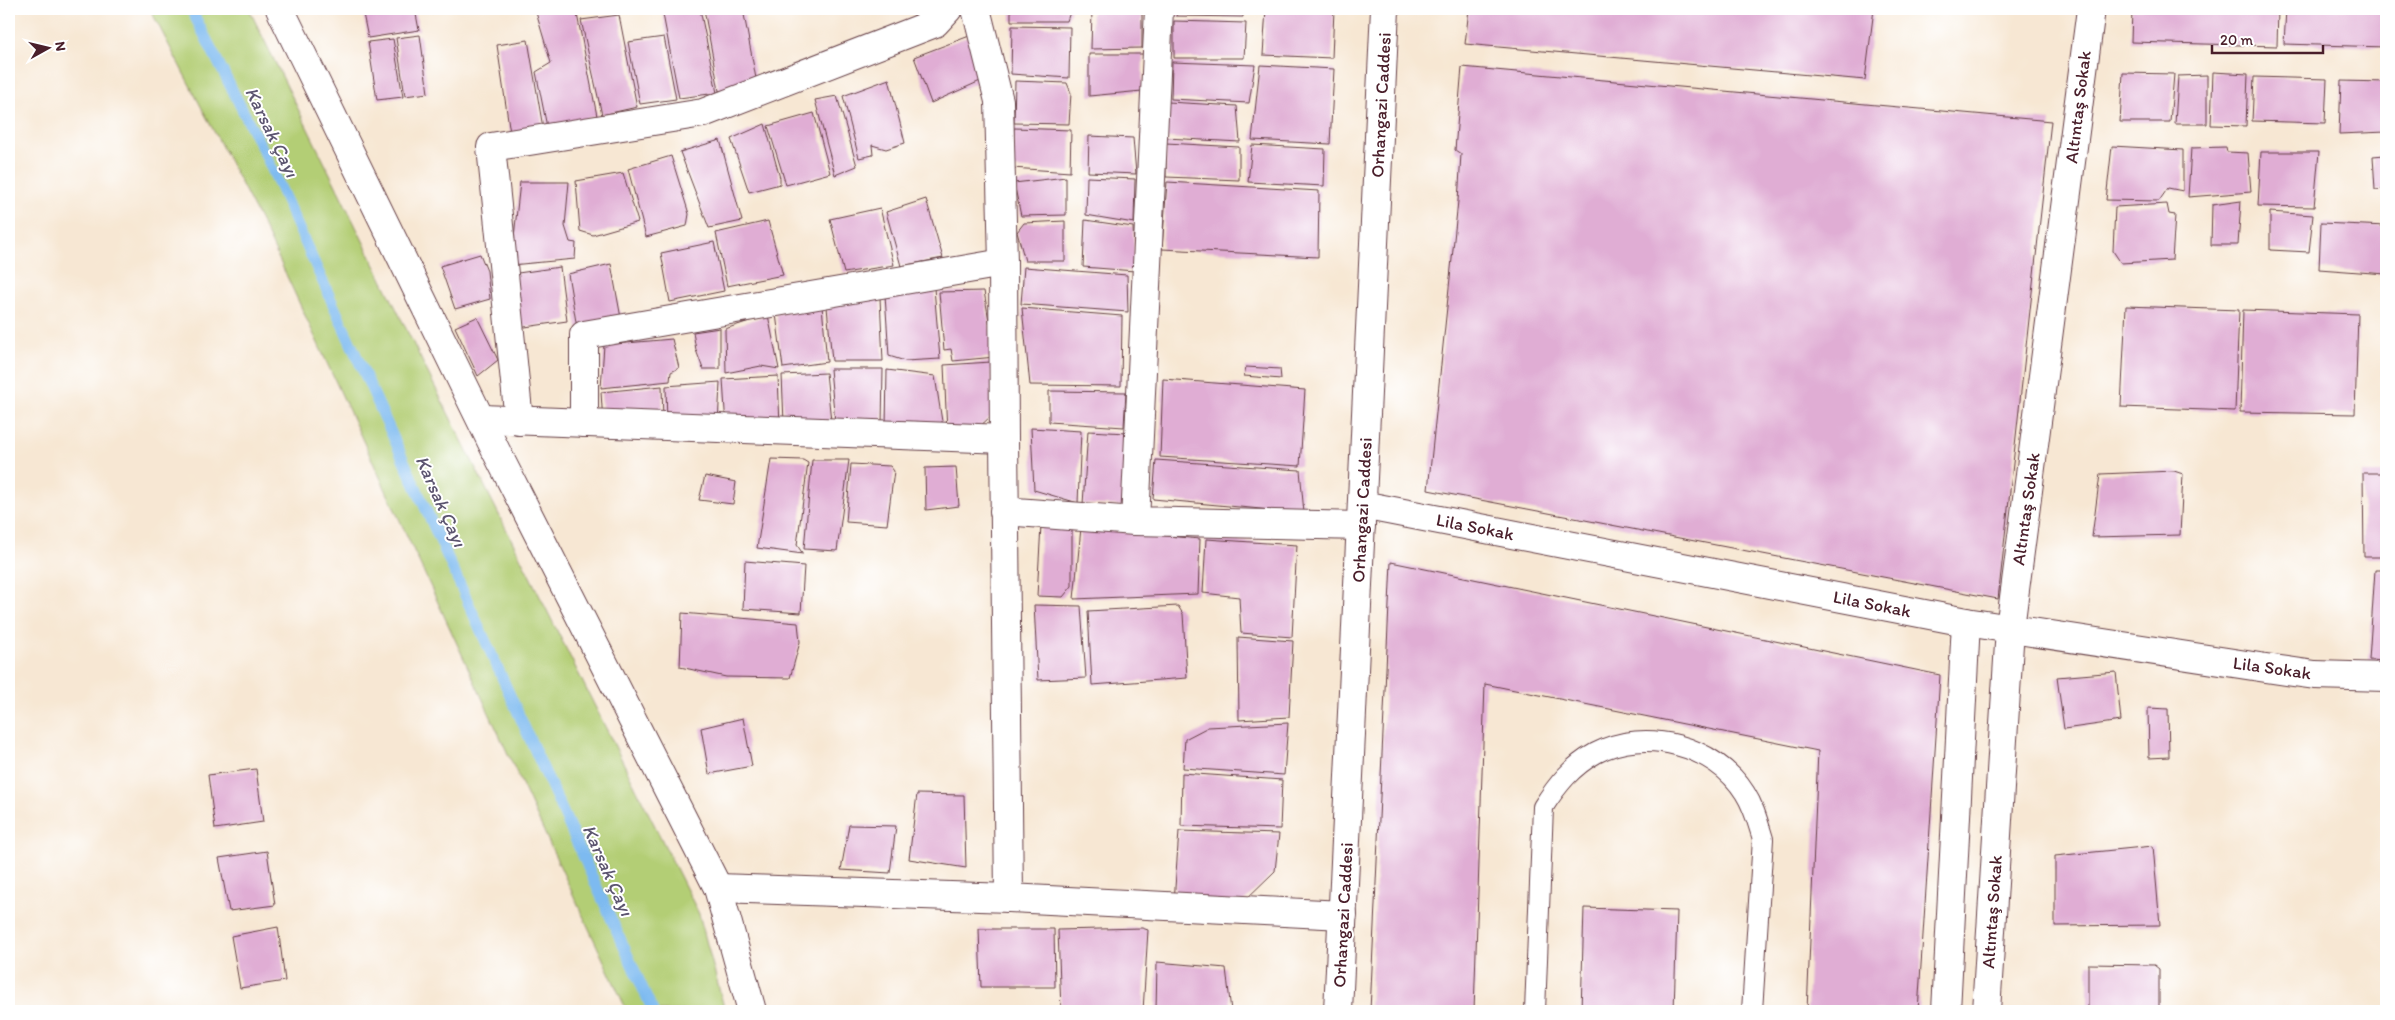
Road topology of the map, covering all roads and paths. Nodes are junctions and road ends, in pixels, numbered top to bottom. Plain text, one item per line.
1 (280, 9) edge
2 (948, 9) edge
3 (976, 9) edge
4 (1159, 9) edge
5 (1385, 9) edge
6 (2091, 9) edge
7 (1003, 263) junction
8 (481, 419) junction
9 (519, 421) junction
10 (584, 423) junction
11 (1004, 439) junction
12 (1004, 511) junction
13 (1362, 515) junction
14 (1134, 521) junction
15 (1966, 622) junction
16 (2010, 628) junction
17 (2386, 677) edge
18 (718, 888) junction
19 (1010, 898) junction
20 (1343, 915) junction
21 (752, 1011) edge
22 (1338, 1011) edge
23 (1535, 1011) edge
24 (1752, 1011) edge
25 (1946, 1011) edge
26 (1986, 1011) edge

1 - 8 street
2 - 9 street
3 - 7 street
4 - 14 street
5 - 13 street, Orhangazi Caddesi
6 - 16 street, Altıntaş Sokak
7 - 10 street
7 - 11 street
8 - 9 street
8 - 18 street
9 - 10 street
10 - 11 street
11 - 12 street
12 - 14 street, Lila Sokak
12 - 19 street
13 - 14 street, Lila Sokak
13 - 15 street, Lila Sokak
13 - 20 street, Orhangazi Caddesi
15 - 16 street, Lila Sokak
15 - 25 street
16 - 17 street, Lila Sokak
16 - 26 street, Altıntaş Sokak
18 - 19 street
18 - 21 street
19 - 20 street
20 - 22 street, Orhangazi Caddesi
23 - 24 lane

